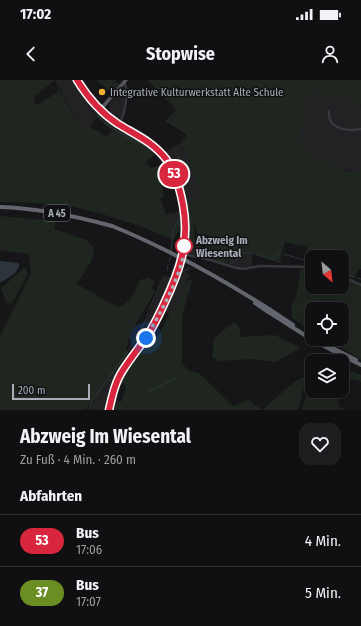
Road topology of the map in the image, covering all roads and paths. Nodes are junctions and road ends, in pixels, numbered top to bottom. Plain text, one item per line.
1 (77, 80) edge
2 (125, 82) edge
3 (108, 102) junction
4 (100, 110) junction
5 (329, 111) dead end
6 (107, 116) junction
7 (119, 124) junction
8 (361, 130) edge
9 (0, 208) edge
10 (183, 254) junction
11 (305, 267) edge
12 (349, 279) edge
13 (361, 285) edge
14 (268, 310) junction
15 (305, 333) edge
16 (329, 346) edge
17 (361, 364) edge
18 (109, 410) edge

1 - 4 main road
2 - 3 main road
2 - 7 street
3 - 4 main road
3 - 6 main road
4 - 6 main road
5 - 8 street
6 - 7 main road
7 - 10 main road
9 - 14 highway, A 45, bridge
10 - 11 street
10 - 18 main road
12 - 13 street
14 - 15 highway, A 45
14 - 17 highway, A 45
16 - 17 highway, A 45

